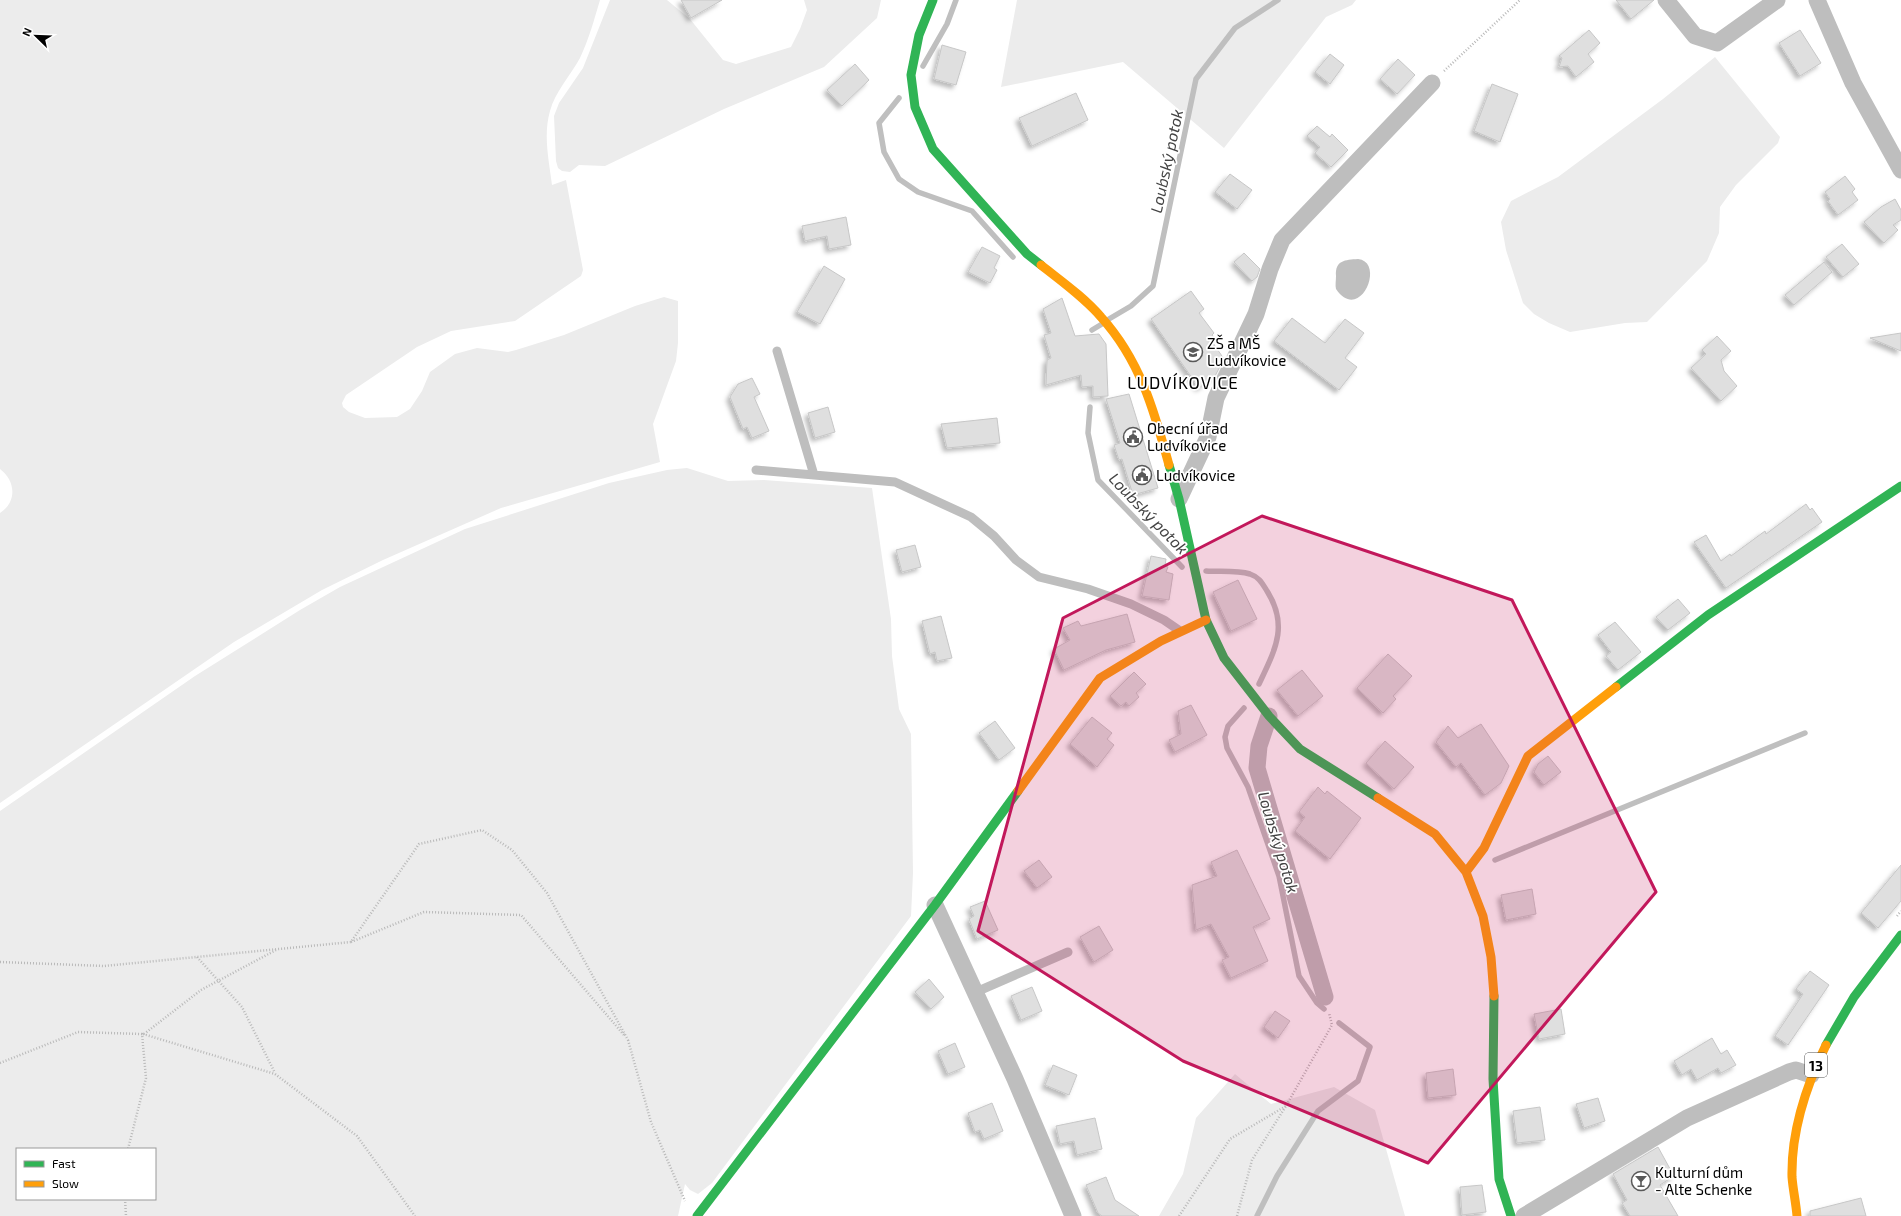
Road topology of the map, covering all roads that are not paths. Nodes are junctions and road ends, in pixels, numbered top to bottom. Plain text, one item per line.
1 (933, 0) edge
2 (1666, 0) edge
3 (1777, 0) edge
4 (1818, 0) edge
5 (1432, 82) road end
6 (1901, 170) edge
7 (778, 351) dead end
8 (756, 470) dead end
9 (814, 475) junction
10 (1901, 486) edge
11 (1179, 499) junction
12 (1206, 620) junction
13 (1180, 631) junction
14 (1269, 716) junction
15 (1466, 872) junction
16 (935, 905) junction
17 (1901, 935) edge
18 (1068, 952) dead end
19 (976, 992) junction
20 (1325, 997) road end
21 (1811, 1075) junction
22 (697, 1216) edge
23 (1074, 1216) edge
24 (1511, 1216) edge
25 (1524, 1216) edge
26 (1796, 1216) edge

1 - 11 street
2 - 3 street
4 - 6 street
5 - 11 street
7 - 9 lane
8 - 9 lane
9 - 13 lane
10 - 15 street
11 - 12 street
12 - 13 street
12 - 14 street
13 - 16 street
14 - 15 street
14 - 20 street
15 - 24 street
16 - 19 street
16 - 22 street
17 - 21 street, 13
18 - 19 lane
19 - 23 street
21 - 25 street
21 - 26 street, 13

